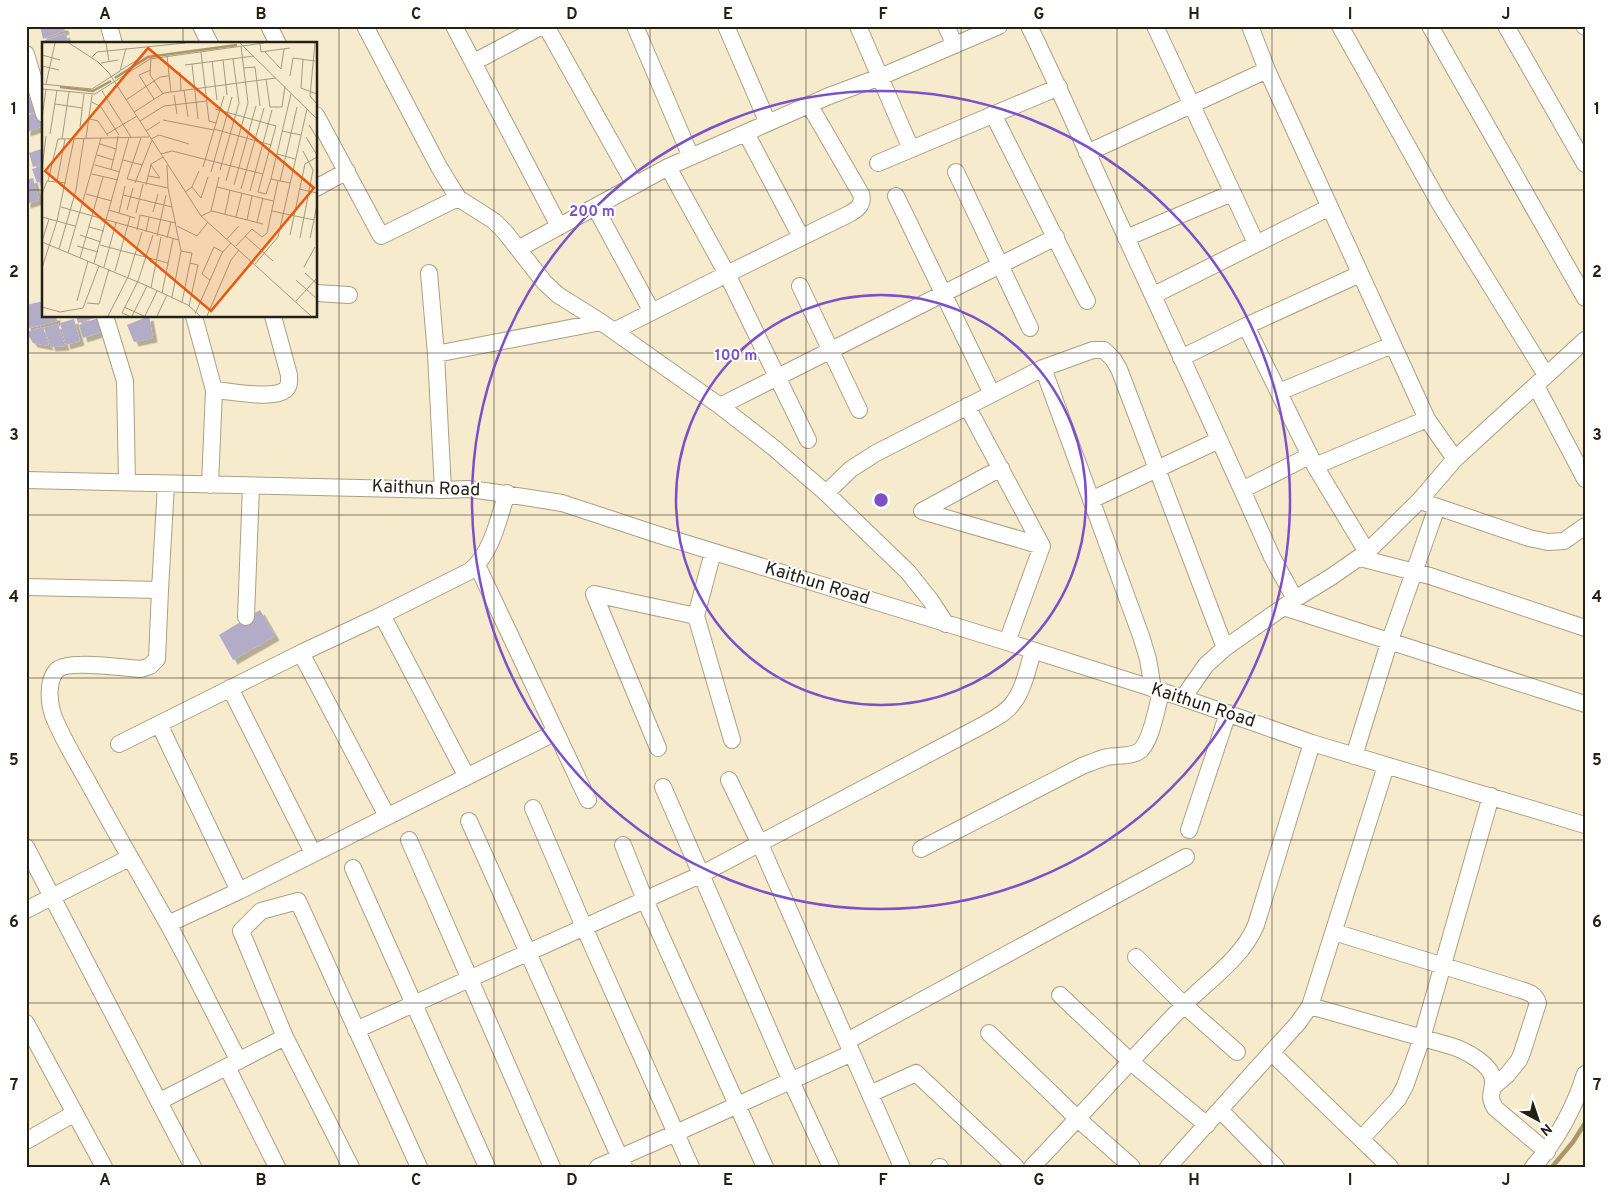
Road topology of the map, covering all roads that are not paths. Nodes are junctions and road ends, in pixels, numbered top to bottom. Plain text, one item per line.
1 (109, 26) edge
2 (201, 26) edge
3 (269, 26) edge
4 (365, 26) edge
5 (454, 26) edge
6 (542, 26) edge
7 (546, 26) edge
8 (635, 26) edge
9 (726, 26) edge
10 (858, 26) edge
11 (946, 26) edge
12 (999, 26) edge
13 (1029, 26) edge
14 (1155, 26) edge
15 (1250, 26) edge
16 (1340, 26) edge
17 (1506, 26) edge
18 (1437, 29) edge
19 (113, 42) edge
20 (209, 42) edge
21 (277, 42) edge
22 (955, 45) junction
23 (26, 54) edge
24 (474, 62) junction
25 (1267, 70) junction
26 (880, 77) junction
27 (1059, 87) junction
28 (1191, 105) junction
29 (810, 106) junction
30 (42, 107) edge
31 (993, 114) junction
32 (318, 118) edge
33 (768, 123) junction
34 (746, 133) junction
35 (911, 149) junction
36 (1087, 153) junction
37 (691, 157) junction
38 (878, 163) dead end
39 (1585, 164) edge
40 (668, 167) junction
41 (347, 171) junction
42 (956, 172) dead end
43 (635, 185) junction
44 (318, 187) edge
45 (1232, 192) junction
46 (896, 196) dead end
47 (458, 198) junction
48 (595, 206) junction
49 (1330, 207) junction
50 (559, 226) junction
51 (801, 237) junction
52 (1056, 237) junction
53 (1126, 238) junction
54 (1256, 243) junction
55 (518, 248) junction
56 (1001, 265) junction
57 (429, 273) dead end
58 (727, 274) junction
59 (1360, 274) junction
60 (800, 286) dead end
61 (318, 293) edge
62 (349, 294) dead end
63 (944, 294) junction
64 (1154, 295) junction
65 (1585, 298) edge
66 (1087, 301) dead end
67 (652, 312) junction
68 (107, 318) edge
69 (195, 318) edge
70 (274, 318) edge
71 (1246, 326) junction
72 (608, 327) junction
73 (1030, 328) dead end
74 (1585, 340) edge
75 (1392, 345) junction
76 (831, 351) junction
77 (436, 354) junction
78 (1181, 358) junction
79 (1043, 368) junction
80 (778, 377) junction
81 (1541, 381) junction
82 (214, 390) junction
83 (1279, 392) junction
84 (992, 394) junction
85 (720, 406) junction
86 (968, 406) junction
87 (859, 410) dead end
88 (1427, 418) junction
89 (808, 440) dead end
90 (1219, 440) junction
91 (1455, 459) junction
92 (1312, 461) junction
93 (1001, 468) junction
94 (1157, 468) junction
95 (1585, 479) edge
96 (26, 480) edge
97 (127, 482) junction
98 (166, 484) junction
99 (210, 484) junction
100 (251, 486) junction
101 (443, 490) junction
102 (1242, 490) junction
103 (506, 493) junction
104 (826, 493) junction
105 (1091, 500) junction
106 (1419, 501) junction
107 (1437, 507) junction
108 (1585, 526) edge
109 (1042, 546) junction
110 (712, 552) junction
111 (1363, 555) junction
112 (477, 565) junction
113 (1413, 572) junction
114 (26, 587) edge
115 (160, 590) junction
116 (1289, 603) junction
117 (382, 616) junction
118 (696, 616) junction
119 (246, 617) dead end
120 (946, 624) junction
121 (1585, 628) edge
122 (1007, 642) junction
123 (1389, 642) junction
124 (1225, 648) junction
125 (1033, 651) junction
126 (301, 653) junction
127 (230, 688) junction
128 (1157, 690) junction
129 (1183, 698) junction
130 (1585, 704) edge
131 (1228, 713) junction
132 (159, 724) junction
133 (556, 732) junction
134 (732, 740) dead end
135 (1312, 743) junction
136 (119, 744) dead end
137 (658, 748) dead end
138 (1354, 756) junction
139 (1386, 766) junction
140 (467, 777) junction
141 (729, 780) dead end
142 (663, 787) dead end
143 (1491, 796) junction
144 (588, 800) dead end
145 (533, 808) dead end
146 (387, 816) junction
147 (469, 821) dead end
148 (1585, 825) edge
149 (1189, 830) dead end
150 (409, 840) dead end
151 (760, 844) junction
152 (623, 845) dead end
153 (26, 846) edge
154 (921, 849) dead end
155 (314, 853) junction
156 (1186, 857) dead end
157 (129, 858) junction
158 (353, 868) dead end
159 (700, 875) junction
160 (239, 891) junction
161 (52, 896) junction
162 (645, 900) junction
163 (26, 910) edge
164 (168, 924) junction
165 (584, 927) junction
166 (1334, 932) junction
167 (528, 953) junction
168 (1136, 957) dead end
169 (1441, 965) junction
170 (469, 980) junction
171 (1060, 995) dead end
172 (414, 1004) junction
173 (1184, 1005) junction
174 (1310, 1006) junction
175 (26, 1022) edge
176 (356, 1030) junction
177 (989, 1033) dead end
178 (285, 1037) junction
179 (1422, 1038) junction
180 (849, 1047) junction
181 (1237, 1052) dead end
182 (1272, 1053) junction
183 (1131, 1062) junction
184 (233, 1064) junction
185 (1585, 1074) edge
186 (791, 1081) junction
187 (1493, 1087) junction
188 (870, 1094) junction
189 (160, 1101) junction
190 (738, 1105) junction
191 (1220, 1110) junction
192 (75, 1113) junction
193 (1078, 1119) junction
194 (1207, 1125) junction
195 (676, 1133) junction
196 (1361, 1139) junction
197 (26, 1141) edge
198 (1547, 1152) junction
199 (622, 1162) edge
200 (104, 1167) edge
201 (193, 1167) edge
202 (277, 1167) edge
203 (350, 1167) edge
204 (419, 1167) edge
205 (488, 1167) edge
206 (552, 1167) edge
207 (598, 1167) edge
208 (691, 1167) edge
209 (765, 1167) edge
210 (832, 1167) edge
211 (902, 1167) edge
212 (1016, 1167) edge
213 (1032, 1167) edge
214 (1132, 1167) edge
215 (1168, 1167) edge
216 (1276, 1167) edge
217 (1390, 1167) edge
218 (1534, 1167) edge

1 - 19 street
2 - 20 street
3 - 21 street
4 - 47 street
5 - 24 street
6 - 24 street
7 - 43 street
8 - 37 street
9 - 33 street
10 - 26 street
11 - 22 street
12 - 22 street
13 - 27 street
14 - 28 street
15 - 25 street
16 - 81 street
17 - 39 street
18 - 65 street
22 - 26 street
23 - 30 street
24 - 50 street
25 - 28 street
25 - 49 street
26 - 29 street
26 - 35 street
27 - 31 street
27 - 36 street
28 - 36 street
28 - 45 street
29 - 33 street
29 - 51 street
31 - 35 street
31 - 52 street
32 - 41 street
33 - 34 street
34 - 37 street
34 - 51 street
35 - 38 street
36 - 53 street
37 - 40 street
40 - 43 street
40 - 58 street
41 - 44 street
41 - 47 street
42 - 56 street
43 - 48 street
45 - 53 street
45 - 54 street
46 - 63 street
47 - 55 street
48 - 50 street
48 - 67 street
49 - 54 street
49 - 59 street
50 - 55 street
51 - 58 street
52 - 56 street
52 - 66 street
53 - 64 street
54 - 64 street
55 - 72 street
56 - 63 street
56 - 73 street
57 - 77 street
58 - 67 street
58 - 80 street
59 - 71 street
59 - 75 street
60 - 76 street
61 - 62 street
63 - 76 street
63 - 84 street
64 - 78 street
67 - 72 street
68 - 97 street
69 - 82 street
70 - 82 street
71 - 78 street
71 - 83 street
72 - 77 street
72 - 85 street
74 - 81 street
75 - 83 street
75 - 88 street
76 - 80 street
76 - 87 street
77 - 101 street
78 - 90 street
79 - 84 street
79 - 94 street
79 - 105 street
80 - 85 street
80 - 89 street
81 - 91 street
81 - 95 street
82 - 99 street
83 - 92 street
84 - 86 street
85 - 104 street
86 - 93 street
86 - 104 street
88 - 91 street
88 - 92 street
90 - 94 street
90 - 102 street
91 - 106 street
92 - 102 street
92 - 111 street
93 - 109 street
93 - 109 street
94 - 105 street
94 - 124 street
96 - 97 street, Kaithun Road
97 - 98 street, Kaithun Road
98 - 99 street, Kaithun Road
98 - 115 street
99 - 100 street, Kaithun Road
100 - 101 street, Kaithun Road
100 - 119 street
101 - 103 street, Kaithun Road
102 - 116 street
103 - 110 street, Kaithun Road
103 - 112 street
104 - 120 street
105 - 128 street
106 - 107 street
106 - 111 street
107 - 108 street
107 - 113 street
109 - 122 street
110 - 118 street
110 - 120 street, Kaithun Road
111 - 113 street
111 - 116 street
112 - 117 street
112 - 133 street
113 - 121 street
113 - 123 street
114 - 115 street
115 - 157 street
116 - 123 street
116 - 124 street
117 - 126 street
117 - 140 street
118 - 134 street
118 - 137 street
120 - 122 street, Kaithun Road
122 - 125 street, Kaithun Road
123 - 130 street
123 - 138 street
124 - 129 street
125 - 128 street, Kaithun Road
125 - 151 street
126 - 127 street
126 - 146 street
127 - 132 street
127 - 155 street
128 - 129 street, Kaithun Road
128 - 154 street
129 - 131 street, Kaithun Road
131 - 135 street, Kaithun Road
131 - 149 street
132 - 136 street
132 - 160 street
133 - 140 street
133 - 144 street
135 - 138 street, Kaithun Road
135 - 173 street
138 - 139 street, Kaithun Road
139 - 143 street, Kaithun Road
139 - 166 street
140 - 146 street
141 - 151 street
142 - 159 street
143 - 148 street, Kaithun Road
143 - 169 street
145 - 165 street
146 - 155 street
147 - 167 street
150 - 170 street
151 - 159 street
151 - 180 street
152 - 162 street
153 - 161 street
155 - 160 street
156 - 180 street
157 - 161 street
157 - 164 street
158 - 172 street
159 - 162 street
159 - 186 street
160 - 164 street
161 - 163 street
161 - 189 street
162 - 165 street
162 - 190 street
164 - 184 street
165 - 167 street
165 - 195 street
166 - 169 street
166 - 174 street
167 - 170 street
167 - 199 street
168 - 173 street
169 - 179 street
169 - 187 street
170 - 172 street
170 - 206 street
171 - 183 street
172 - 176 street
172 - 205 street
173 - 181 street
173 - 183 street
174 - 179 street
174 - 182 street
175 - 192 street
176 - 178 street
176 - 204 street
177 - 193 street
178 - 184 street
178 - 203 street
179 - 187 street
179 - 196 street
180 - 186 street
180 - 188 street
182 - 191 street
182 - 196 street
183 - 193 street
183 - 194 street
184 - 189 street
184 - 202 street
185 - 198 street
186 - 190 street
186 - 210 street
187 - 198 street
188 - 211 street
188 - 212 street
189 - 201 street
190 - 195 street
190 - 209 street
191 - 194 street
191 - 216 street
192 - 197 street
192 - 200 street
193 - 213 street
193 - 214 street
194 - 215 street
195 - 199 street
195 - 208 street
196 - 217 street
198 - 218 street
199 - 207 street

